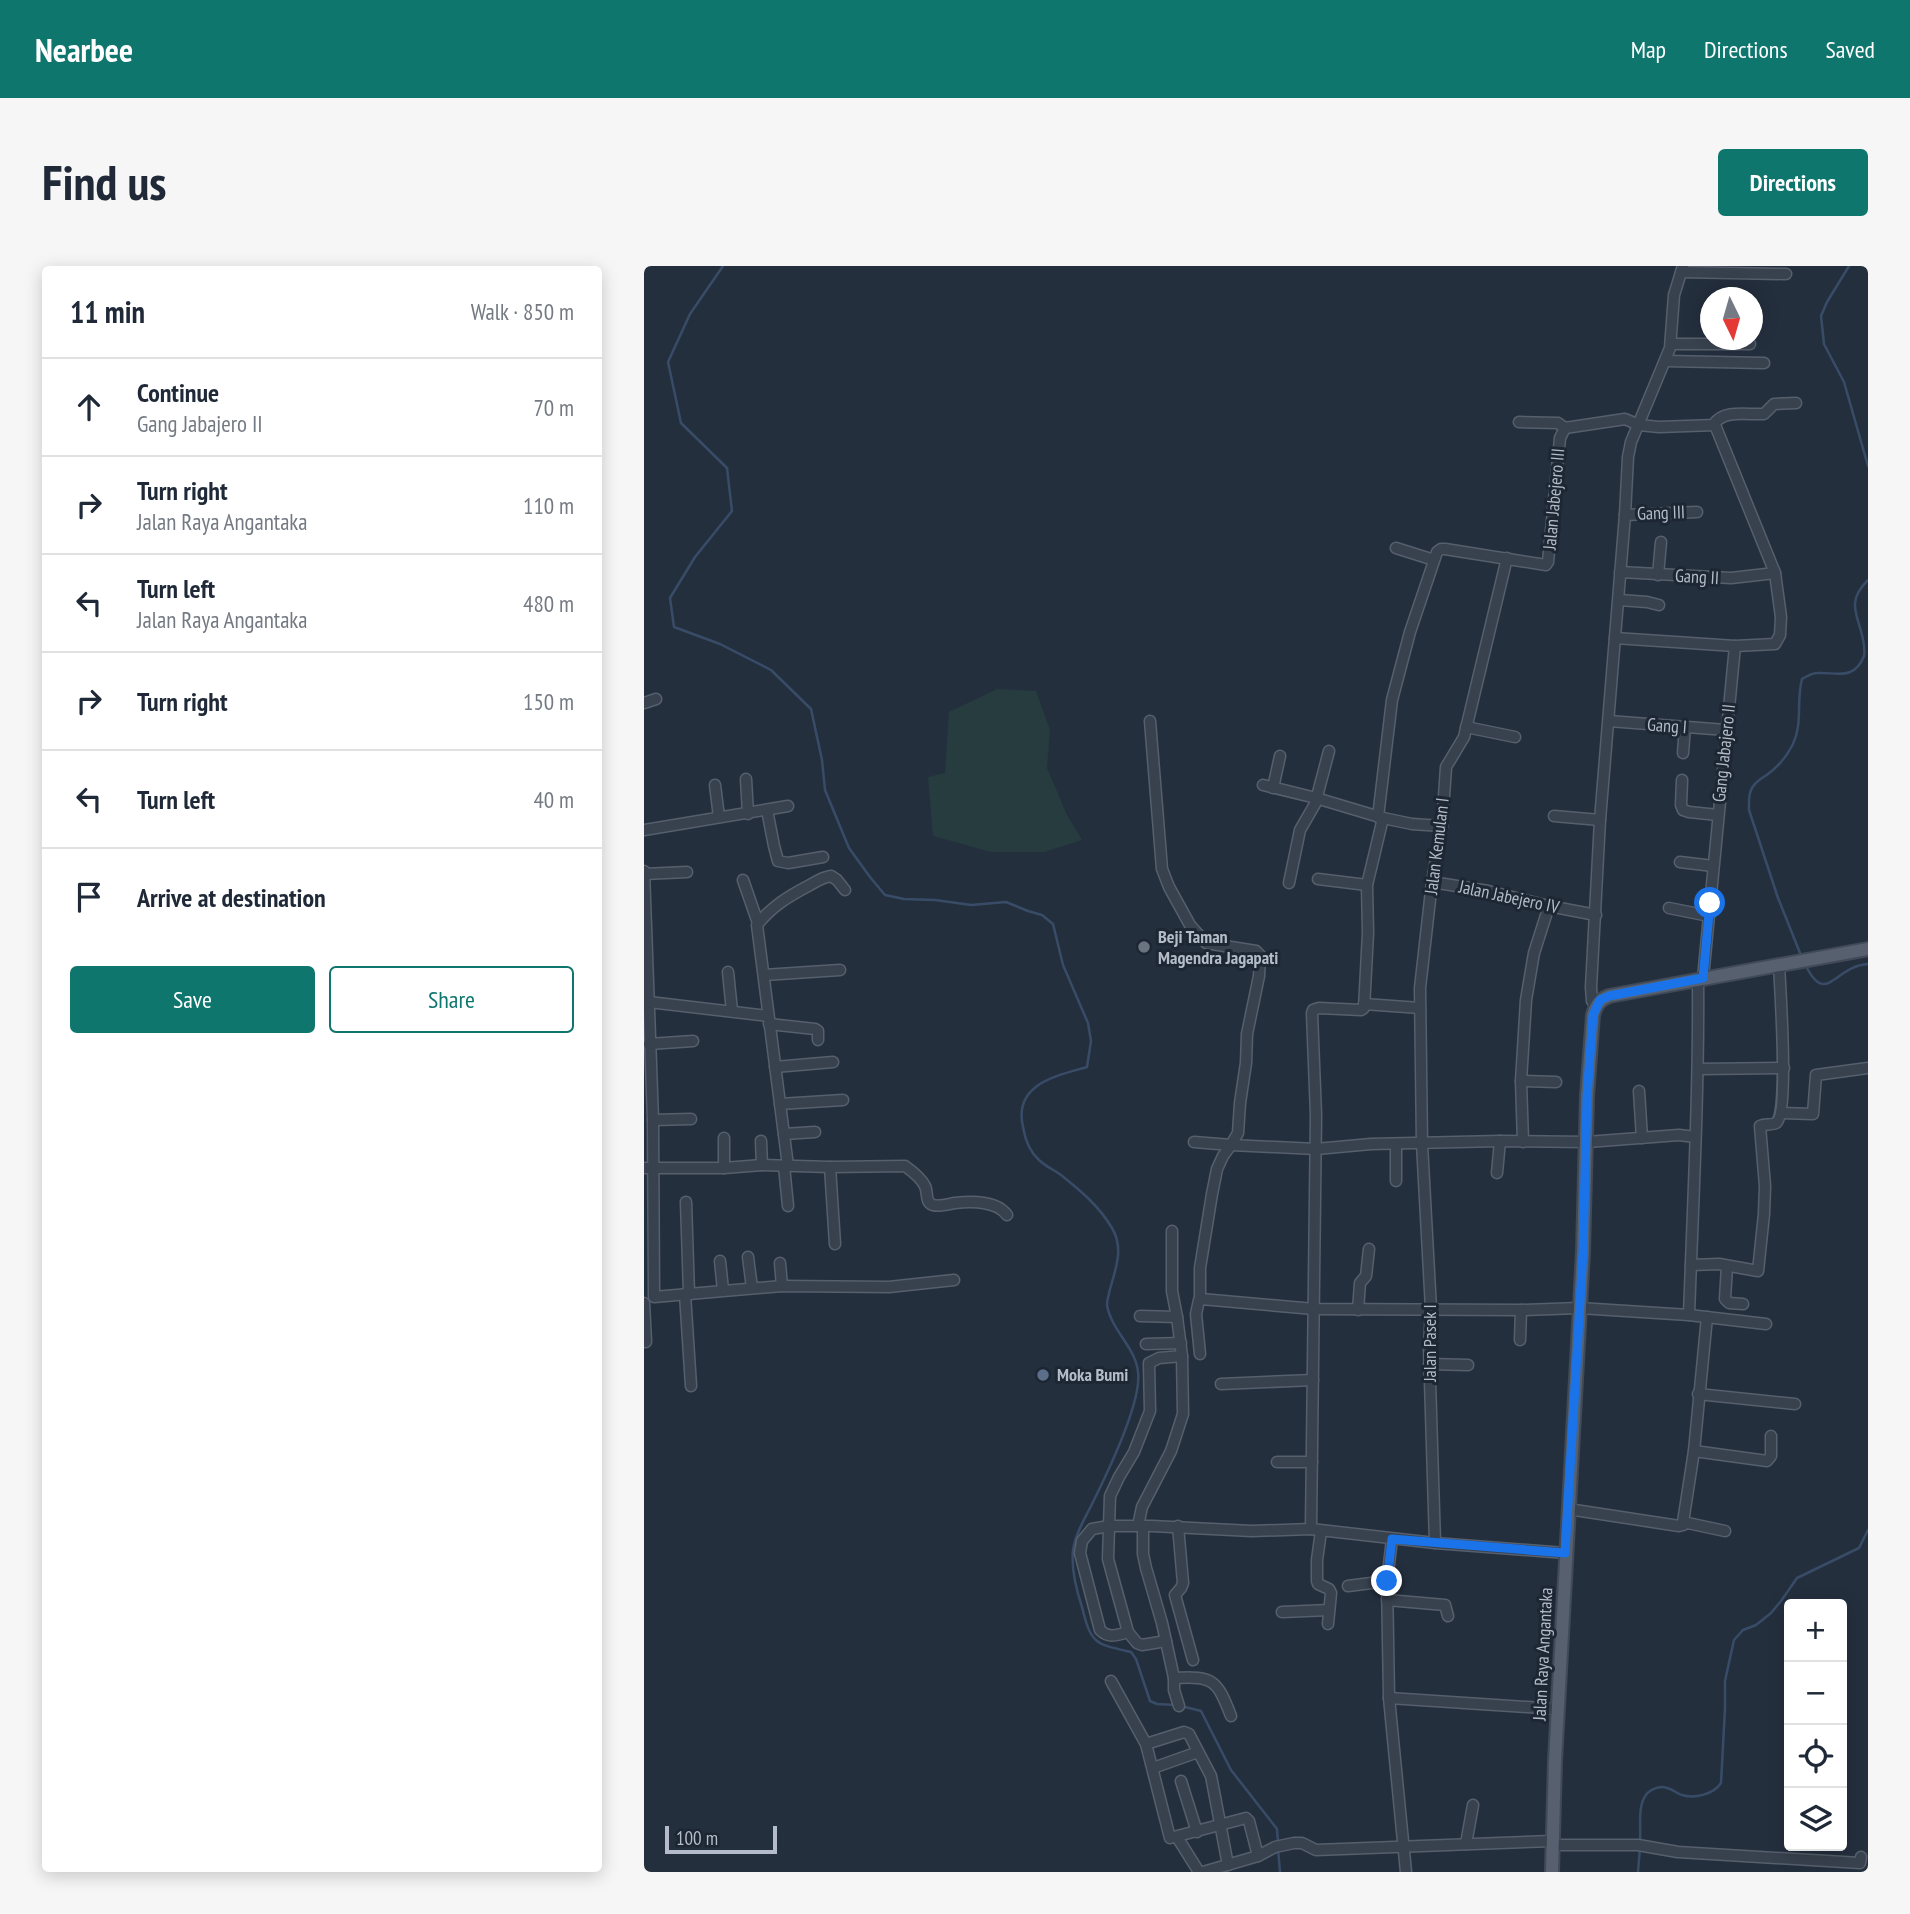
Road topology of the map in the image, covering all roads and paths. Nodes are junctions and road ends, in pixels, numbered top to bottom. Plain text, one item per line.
1 (1682, 269) edge
2 (1786, 274) dead end
3 (1671, 344) junction
4 (1700, 344) edge
5 (1666, 361) junction
6 (1763, 363) dead end
7 (1796, 403) dead end
8 (1519, 422) dead end
9 (1714, 424) junction
10 (1639, 425) junction
11 (1565, 428) junction
12 (1697, 512) dead end
13 (1625, 515) junction
14 (1661, 542) dead end
15 (1396, 548) dead end
16 (1507, 558) junction
17 (1434, 560) junction
18 (1620, 572) junction
19 (1775, 573) junction
20 (1658, 575) junction
21 (1619, 600) junction
22 (1659, 605) dead end
23 (1615, 638) junction
24 (1735, 646) junction
25 (656, 699) dead end
26 (644, 703) edge
27 (1150, 721) dead end
28 (1609, 721) junction
29 (1685, 726) junction
30 (1466, 727) junction
31 (1726, 730) junction
32 (1515, 737) dead end
33 (1329, 751) dead end
34 (1683, 753) dead end
35 (1280, 756) dead end
36 (746, 779) dead end
37 (1682, 780) dead end
38 (715, 785) dead end
39 (1316, 798) junction
40 (788, 806) dead end
41 (767, 810) junction
42 (748, 814) junction
43 (1718, 815) junction
44 (1554, 816) dead end
45 (719, 817) junction
46 (1380, 818) junction
47 (1600, 820) junction
48 (1442, 826) junction
49 (644, 830) edge
50 (823, 857) dead end
51 (1680, 862) dead end
52 (1713, 866) junction
53 (687, 872) dead end
54 (644, 873) edge
55 (1318, 879) dead end
56 (743, 880) dead end
57 (1432, 882) junction
58 (1289, 883) dead end
59 (1367, 885) junction
60 (644, 889) edge
61 (845, 890) dead end
62 (1549, 906) junction
63 (1669, 908) dead end
64 (1591, 914) junction
65 (1709, 916) junction
66 (758, 923) junction
67 (1868, 949) edge
68 (1783, 969) junction
69 (840, 970) dead end
70 (727, 972) dead end
71 (764, 975) junction
72 (1701, 979) junction
73 (649, 1002) junction
74 (1364, 1004) junction
75 (1596, 1006) junction
76 (1420, 1008) junction
77 (732, 1011) junction
78 (768, 1020) junction
79 (818, 1040) dead end
80 (693, 1041) dead end
81 (649, 1044) junction
82 (833, 1062) dead end
83 (775, 1067) junction
84 (1784, 1068) junction
85 (1868, 1068) edge
86 (1699, 1069) junction
87 (1521, 1081) junction
88 (1556, 1082) dead end
89 (1639, 1091) dead end
90 (843, 1100) dead end
91 (780, 1104) junction
92 (1778, 1118) junction
93 (691, 1119) dead end
94 (653, 1120) junction
95 (815, 1132) dead end
96 (784, 1134) junction
97 (1695, 1137) junction
98 (724, 1138) dead end
99 (1642, 1138) junction
100 (761, 1141) dead end
101 (1500, 1141) junction
102 (1194, 1142) dead end
103 (1523, 1142) junction
104 (1587, 1142) junction
105 (1396, 1144) junction
106 (1422, 1144) junction
107 (1231, 1146) junction
108 (1316, 1149) junction
109 (762, 1165) junction
110 (786, 1166) junction
111 (831, 1167) junction
112 (649, 1168) edge
113 (724, 1168) junction
114 (1497, 1173) dead end
115 (1396, 1181) dead end
116 (686, 1202) dead end
117 (788, 1206) dead end
118 (1007, 1215) dead end
119 (1172, 1231) dead end
120 (835, 1244) dead end
121 (1369, 1249) dead end
122 (748, 1257) dead end
123 (720, 1261) dead end
124 (780, 1264) dead end
125 (1691, 1265) junction
126 (1727, 1266) junction
127 (954, 1280) dead end
128 (782, 1286) junction
129 (752, 1288) junction
130 (723, 1290) junction
131 (687, 1294) junction
132 (649, 1297) edge
133 (1200, 1299) junction
134 (644, 1303) edge
135 (1742, 1304) dead end
136 (1579, 1308) junction
137 (1314, 1309) junction
138 (1431, 1309) junction
139 (1358, 1310) junction
140 (1521, 1310) junction
141 (1689, 1315) junction
142 (1140, 1316) dead end
143 (1177, 1317) junction
144 (1707, 1317) junction
145 (1766, 1324) dead end
146 (1520, 1340) dead end
147 (646, 1342) edge
148 (1181, 1343) junction
149 (1146, 1344) dead end
150 (1200, 1354) dead end
151 (1182, 1356) junction
152 (1429, 1364) junction
153 (1468, 1365) dead end
154 (1313, 1380) junction
155 (1221, 1384) dead end
156 (691, 1386) dead end
157 (1698, 1394) junction
158 (1796, 1404) dead end
159 (1771, 1436) dead end
160 (1694, 1451) junction
161 (1277, 1462) dead end
162 (1312, 1462) junction
163 (1568, 1509) junction
164 (1684, 1522) junction
165 (1109, 1526) junction
166 (1148, 1526) junction
167 (1178, 1526) junction
168 (1316, 1530) junction
169 (1726, 1531) dead end
170 (1392, 1539) junction
171 (1435, 1543) junction
172 (1565, 1553) junction
173 (1387, 1581) junction
174 (1348, 1586) dead end
175 (1387, 1600) junction
176 (1329, 1611) junction
177 (1282, 1612) dead end
178 (1448, 1616) dead end
179 (1328, 1624) dead end
180 (1128, 1632) junction
181 (1166, 1641) junction
182 (1193, 1660) dead end
183 (1174, 1678) junction
184 (1111, 1681) dead end
185 (1389, 1698) junction
186 (1179, 1706) dead end
187 (1557, 1710) junction
188 (1231, 1716) dead end
189 (1146, 1744) junction
190 (1198, 1752) junction
191 (1153, 1768) junction
192 (1181, 1781) dead end
193 (1473, 1805) dead end
194 (1220, 1825) junction
195 (1197, 1832) junction
196 (1177, 1837) junction
197 (1552, 1843) junction
198 (1466, 1844) junction
199 (1405, 1847) junction
200 (1258, 1856) junction
201 (1861, 1864) edge
202 (1228, 1865) junction
203 (1201, 1872) edge
204 (1406, 1872) edge
205 (1552, 1872) edge

1 - 2 street
1 - 3 street
3 - 4 street
3 - 5 street
5 - 6 street
5 - 10 street
7 - 9 street, Jalan Jabejero III
8 - 11 street
9 - 10 street, Jalan Jabejero III
9 - 19 street
10 - 11 street, Jalan Jabejero III
10 - 13 street
11 - 16 street, Jalan Jabejero III
12 - 13 street, Gang III
13 - 18 street
14 - 20 street
15 - 17 street
16 - 17 street
16 - 30 street, Jalan Kemulan I
17 - 46 street
18 - 20 street, Gang II
18 - 21 street
19 - 20 street, Gang II
19 - 24 street
21 - 22 street
21 - 23 street
23 - 24 street
23 - 28 street
24 - 31 street, Gang Jabajero II
25 - 26 street
27 - 107 street
28 - 29 street, Gang I
28 - 47 street
29 - 31 street, Gang I
29 - 34 street
30 - 32 street
30 - 48 street, Jalan Kemulan I
31 - 43 street, Gang Jabajero II
33 - 39 street
35 - 39 street
36 - 42 street
37 - 43 street
38 - 45 street
39 - 46 street
39 - 58 street
40 - 41 street
41 - 42 street
41 - 50 street
42 - 45 street
43 - 52 street, Gang Jabajero II
44 - 47 street
45 - 49 street
46 - 48 street
46 - 59 street
47 - 64 street
48 - 57 street, Jalan Kemulan I
51 - 52 street
52 - 65 street, Gang Jabajero II
53 - 54 street
54 - 60 street
55 - 59 street
56 - 66 street
57 - 62 street, Jalan Jabejero IV
57 - 76 street, Jalan Kemulan I
59 - 74 street
60 - 73 street
61 - 66 street
62 - 64 street, Jalan Jabejero IV
62 - 87 street
63 - 65 street
64 - 75 street
65 - 72 street, Gang Jabajero II
66 - 71 street
67 - 68 main road
68 - 72 main road
68 - 84 street
69 - 71 street
70 - 77 street
71 - 78 street
72 - 75 main road
72 - 86 street, Gang Jabajero II
73 - 77 street
73 - 81 street
74 - 76 street
74 - 108 street
75 - 104 main road, Jalan Raya Angantaka
76 - 106 street, Jalan Kemulan I
77 - 78 street
78 - 79 street
78 - 83 street
80 - 81 street
81 - 94 street
82 - 83 street
83 - 91 street
84 - 86 street
84 - 92 street
85 - 92 street
86 - 97 street, Gang Jabajero II
87 - 88 street
87 - 103 street
89 - 99 street
90 - 91 street
91 - 96 street
92 - 126 street
93 - 94 street
94 - 112 street
95 - 96 street
96 - 110 street
97 - 99 street
97 - 125 street, Gang Jabajero II
98 - 113 street
99 - 104 street
100 - 109 street
101 - 103 street
101 - 106 street
101 - 114 street
102 - 107 street
103 - 104 street
104 - 136 main road, Jalan Raya Angantaka
105 - 106 street
105 - 108 street
105 - 115 street
106 - 138 street, Jalan Pasek I
107 - 108 street
107 - 133 street
108 - 137 street
109 - 110 street
109 - 113 street
110 - 111 street
110 - 117 street
111 - 118 street
111 - 120 street
112 - 113 street
112 - 132 street
116 - 131 street
119 - 143 street
121 - 139 street
122 - 129 street
123 - 130 street
124 - 128 street
125 - 126 street
125 - 141 street, Gang Jabajero II
126 - 135 street
127 - 128 street
128 - 129 street
129 - 130 street
130 - 131 street
131 - 132 street
131 - 156 street
133 - 137 street
133 - 150 street
134 - 147 street
136 - 140 street
136 - 141 street
136 - 163 main road, Jalan Raya Angantaka
137 - 139 street
137 - 154 street
138 - 139 street
138 - 140 street
138 - 152 street, Jalan Pasek I
140 - 146 street
141 - 144 street
142 - 143 street
143 - 148 street
144 - 145 street
144 - 157 street
148 - 149 street
148 - 151 street
151 - 165 street
151 - 166 street
152 - 153 street
152 - 171 street, Jalan Pasek I
154 - 155 street
154 - 162 street
157 - 158 street
157 - 160 street
159 - 160 street
160 - 164 street
161 - 162 street
162 - 168 street
163 - 164 street
163 - 172 main road, Jalan Raya Angantaka
164 - 169 street
165 - 166 street
165 - 180 street
165 - 180 street
166 - 167 street
166 - 181 street
167 - 168 street
167 - 182 street
168 - 170 street
168 - 176 street
170 - 171 street
170 - 173 street
171 - 172 street
172 - 187 main road, Jalan Raya Angantaka
173 - 174 street
173 - 175 street
175 - 178 street
175 - 185 street
176 - 177 street
176 - 179 street
180 - 181 street
181 - 183 street
183 - 186 street
183 - 188 street
184 - 189 street
185 - 187 street
185 - 199 street
187 - 197 main road, Jalan Raya Angantaka
189 - 190 street
189 - 191 street
190 - 191 street
190 - 194 street
191 - 196 street
192 - 195 street
193 - 198 street
194 - 195 street
194 - 200 street
194 - 202 street
195 - 196 street
196 - 203 street
197 - 198 street
197 - 201 street
197 - 205 main road, Jalan Raya Angantaka
198 - 199 street
199 - 200 street
199 - 204 street
200 - 202 street
202 - 203 street

